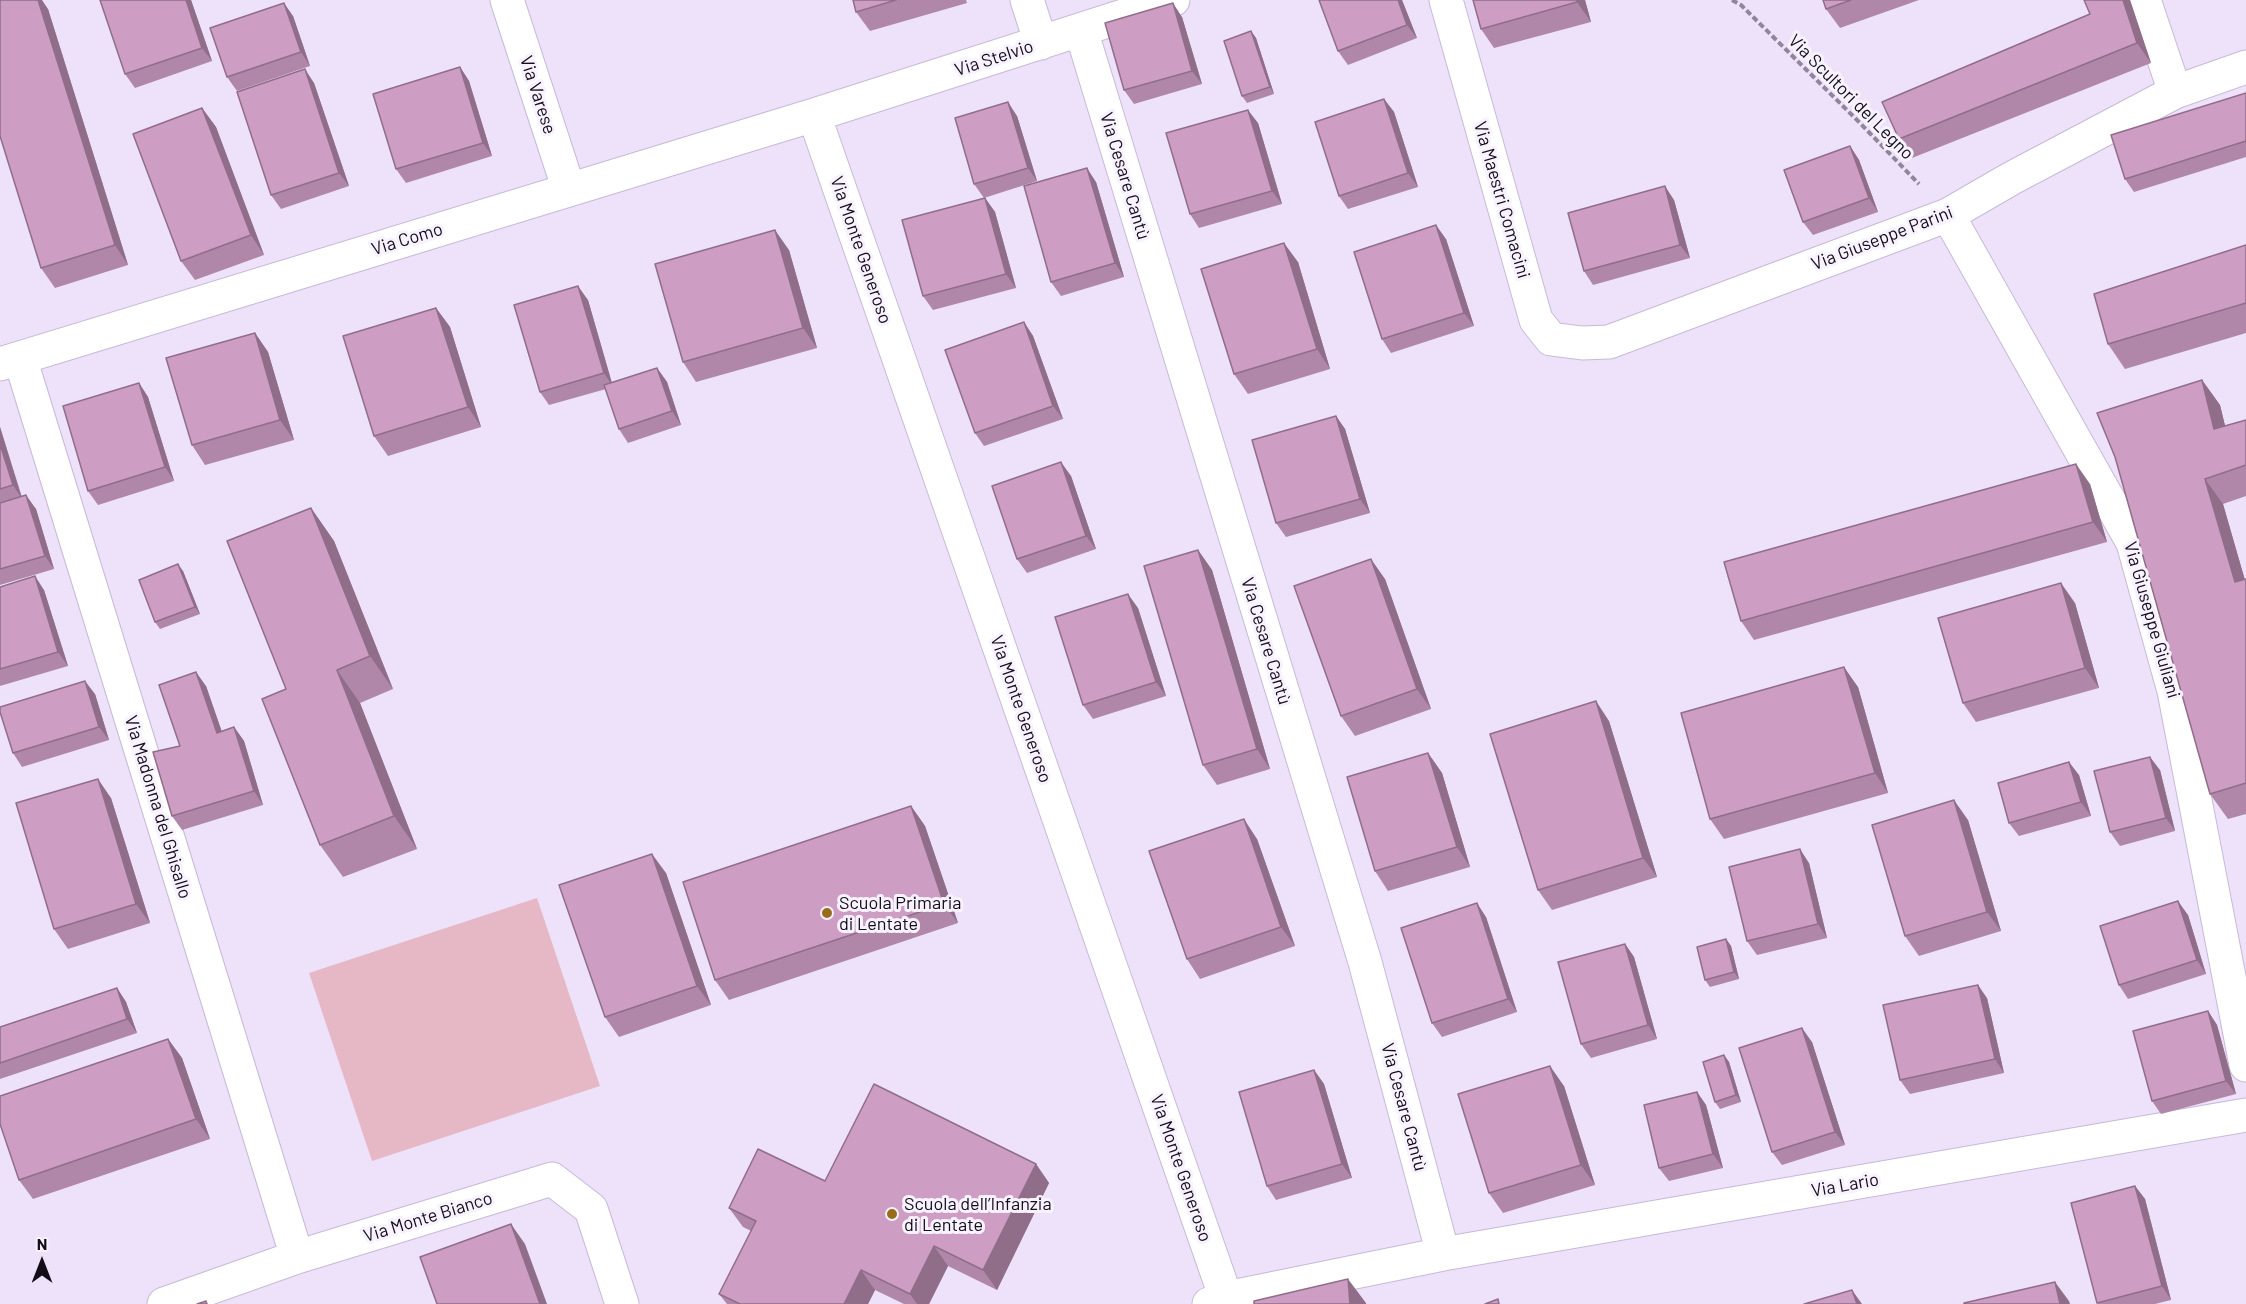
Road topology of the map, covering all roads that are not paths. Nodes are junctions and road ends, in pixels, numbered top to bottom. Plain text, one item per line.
1 (507, 0) edge
2 (1027, 0) edge
3 (1173, 0) edge
4 (1446, 0) edge
5 (2144, 0) edge
6 (1081, 30) junction
7 (1041, 43) junction
8 (2246, 68) edge
9 (2175, 92) junction
10 (814, 115) junction
11 (568, 190) junction
12 (1948, 215) junction
13 (1609, 342) joint
14 (10, 361) edge
15 (2246, 1065) edge
16 (2246, 1115) edge
17 (1443, 1254) junction
18 (297, 1257) junction
19 (1222, 1302) edge
20 (164, 1304) edge
21 (622, 1304) edge

1 - 11 street, Via Varese
2 - 7 street
3 - 6 street, Via Stelvio
4 - 13 street, Via Maestri Comacini
5 - 9 street
6 - 7 street, Via Stelvio
6 - 17 street, Via Cesare Cantù
7 - 10 street, Via Stelvio
8 - 9 street, Via Giuseppe Parini
9 - 12 street, Via Giuseppe Parini
10 - 11 street, Via Como
10 - 19 street, Via Monte Generoso
11 - 14 street, Via Como
12 - 13 street, Via Giuseppe Parini
12 - 15 street, Via Giuseppe Giuliani
14 - 18 street, Via Madonna del Ghisallo
16 - 17 street, Via Lario
17 - 19 street, Via Lario
18 - 20 street, Via Monte Bianco
18 - 21 street, Via Monte Bianco

